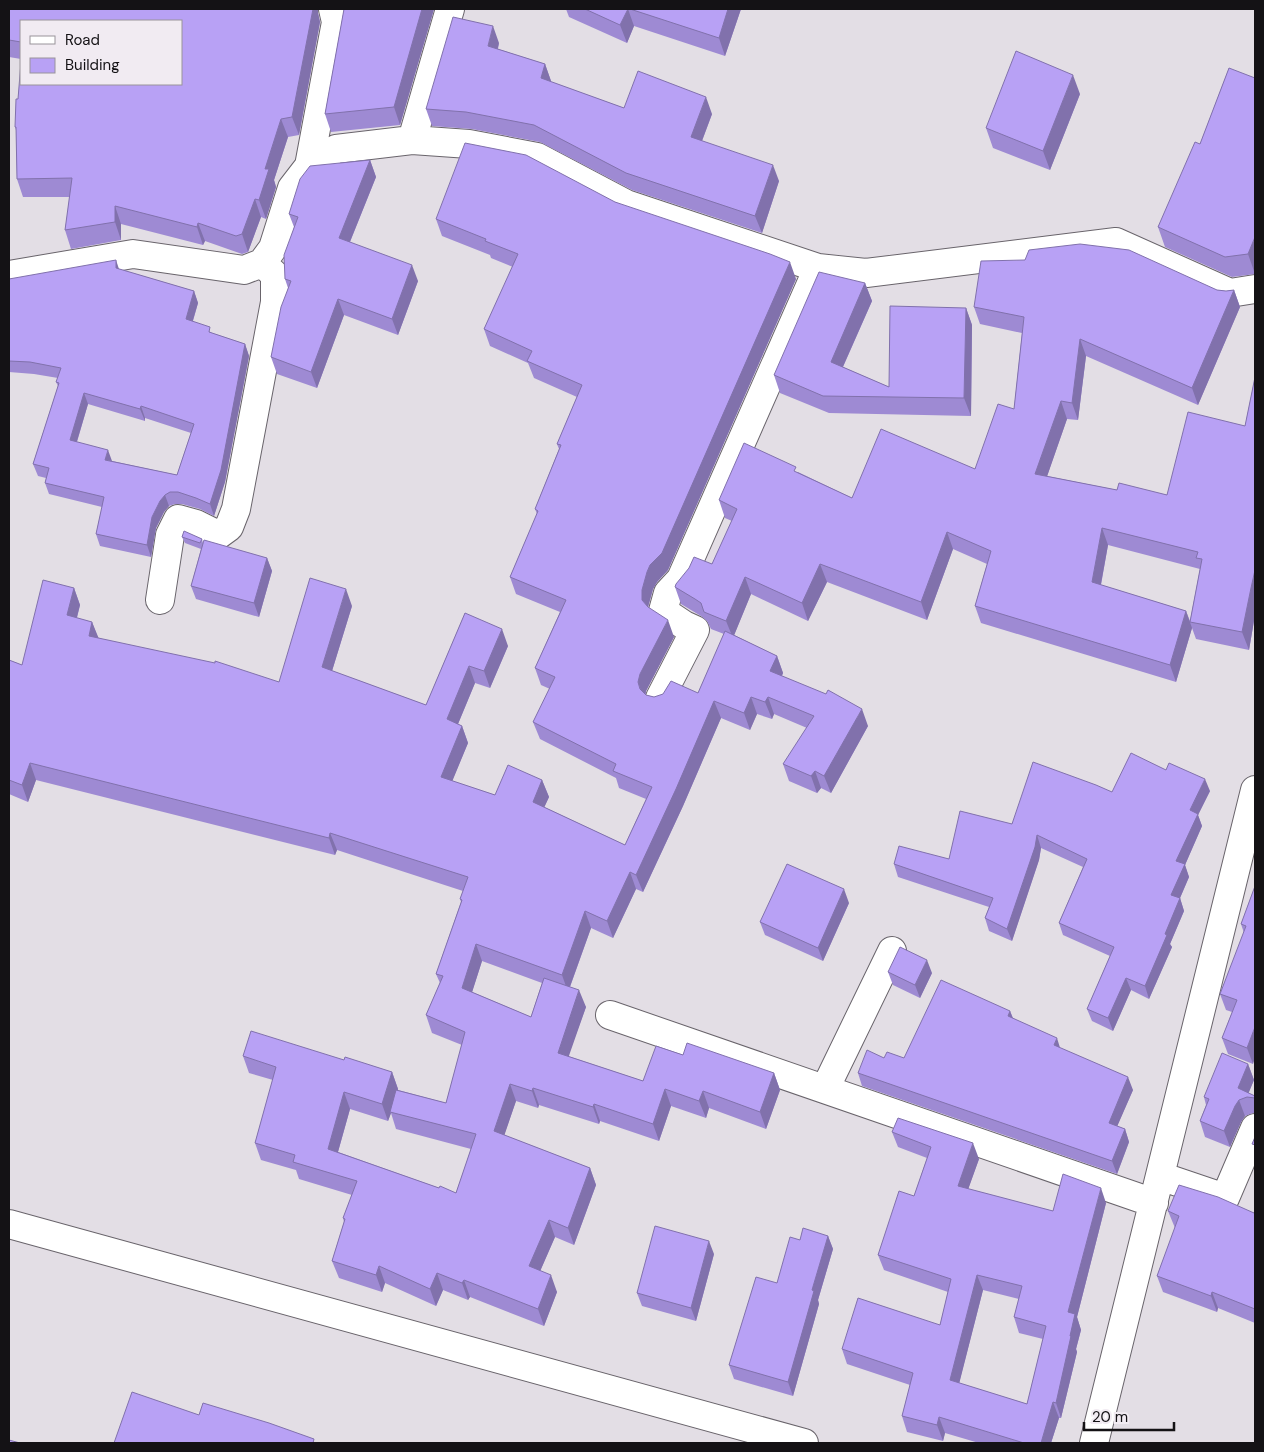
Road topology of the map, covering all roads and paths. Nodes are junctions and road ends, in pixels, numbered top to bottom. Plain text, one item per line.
1 (333, 9) edge
2 (450, 9) edge
3 (412, 140) junction
4 (309, 166) junction
5 (262, 263) junction
6 (818, 268) junction
7 (9, 276) edge
8 (1255, 289) edge
9 (160, 600) dead end
10 (660, 698) edge
11 (1255, 790) edge
12 (892, 951) dead end
13 (610, 1015) dead end
14 (825, 1089) junction
15 (1255, 1128) edge
16 (1160, 1176) junction
17 (1154, 1203) junction
18 (9, 1224) edge
19 (804, 1443) edge
20 (1094, 1443) edge

1 - 4 street
2 - 3 street
3 - 4 street
3 - 6 street
4 - 5 street
5 - 7 street
5 - 9 street
6 - 8 street
6 - 10 street
11 - 16 street
12 - 14 street
13 - 14 street
14 - 17 street
15 - 16 street
16 - 17 street
17 - 20 street
18 - 19 street

